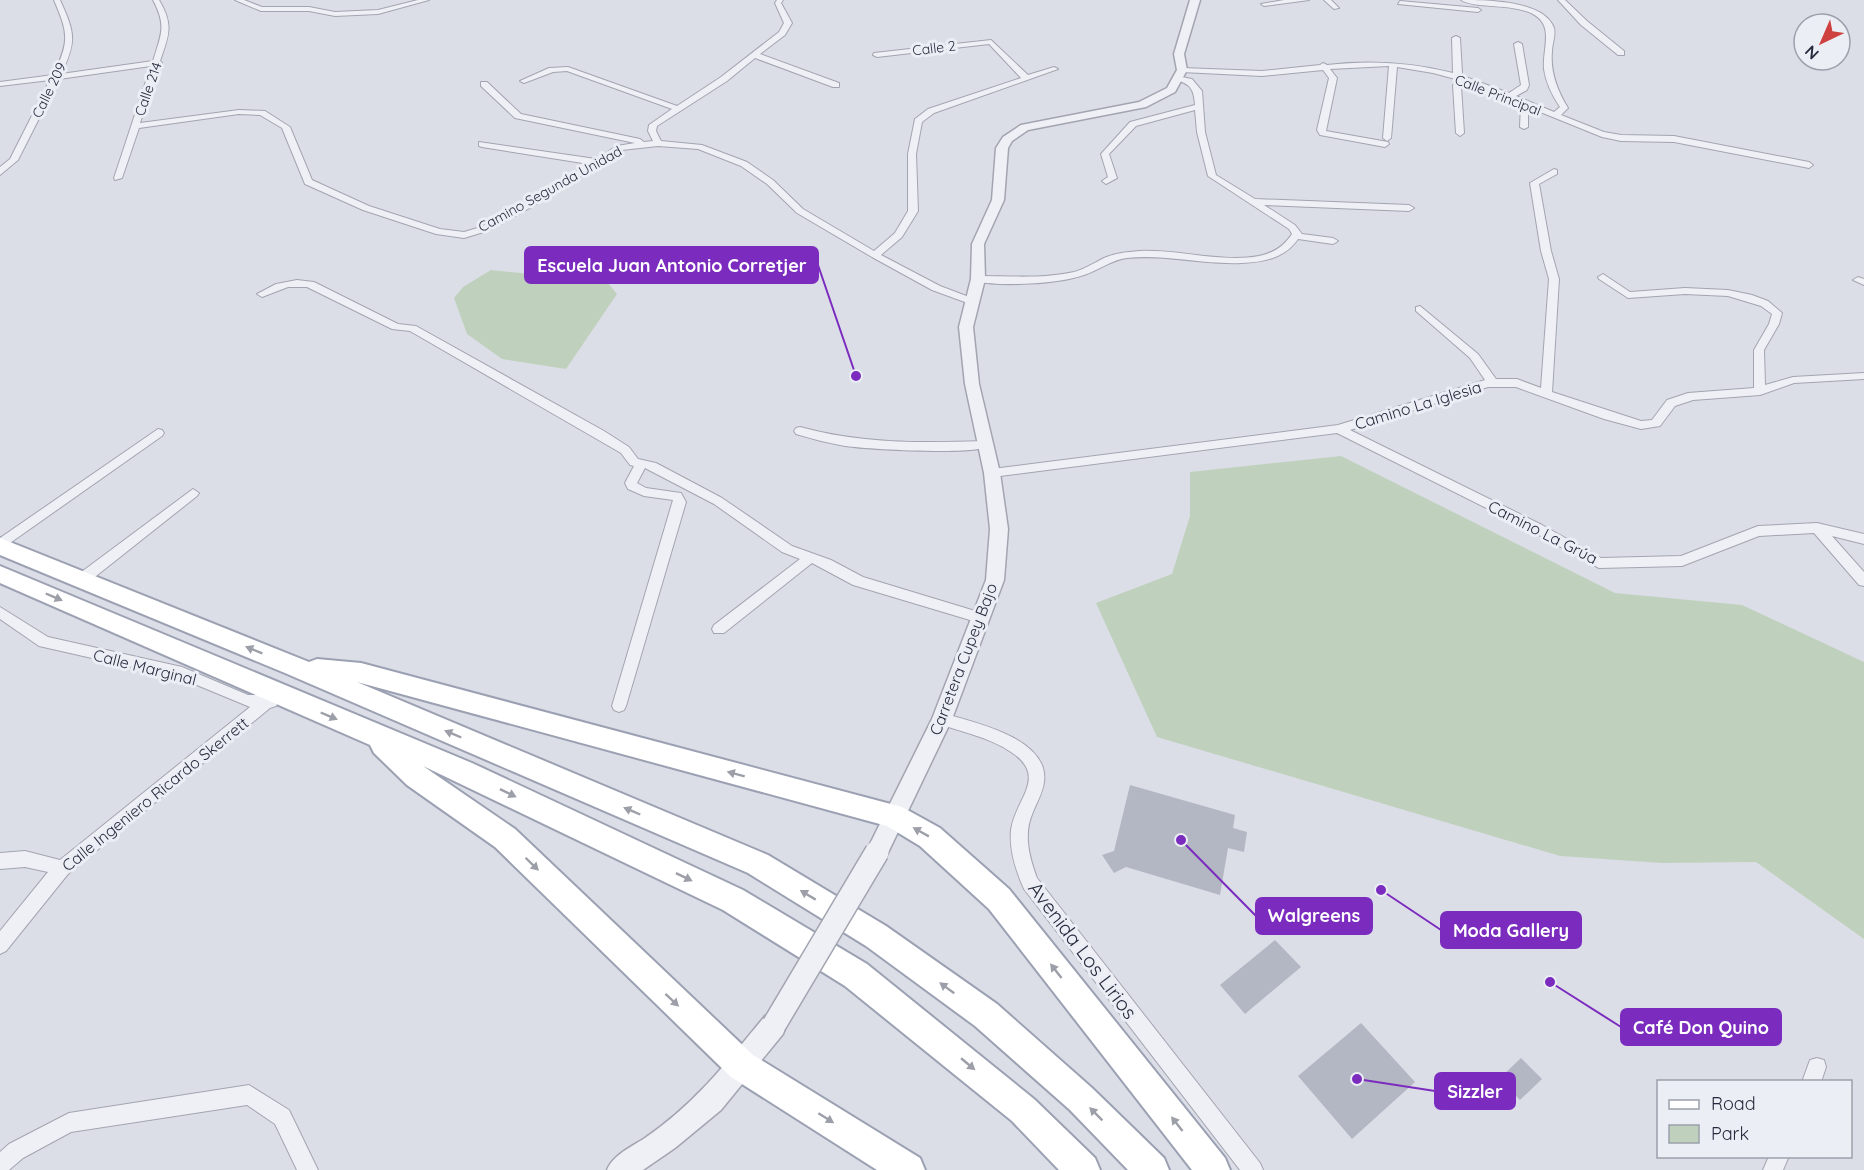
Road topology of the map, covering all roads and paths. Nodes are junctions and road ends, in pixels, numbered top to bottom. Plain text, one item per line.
1 (57, 0) edge
2 (156, 0) edge
3 (238, 0) edge
4 (426, 0) edge
5 (780, 0) edge
6 (1195, 0) edge
7 (1305, 0) edge
8 (1327, 0) edge
9 (1464, 0) edge
10 (1561, 0) edge
11 (1283, 1) edge
12 (1261, 2) edge
13 (1400, 3) dead end
14 (1336, 8) dead end
15 (1269, 12) dead end
16 (1531, 12) junction
17 (1456, 38) dead end
18 (1518, 44) dead end
19 (1621, 53) dead end
20 (754, 55) junction
21 (877, 55) dead end
22 (158, 63) junction
23 (1393, 64) junction
24 (1323, 65) junction
25 (1054, 69) dead end
26 (1181, 74) junction
27 (57, 75) junction
28 (1025, 77) junction
29 (1452, 78) junction
30 (524, 81) dead end
31 (1462, 81) junction
32 (0, 84) edge
33 (484, 84) dead end
34 (836, 85) dead end
35 (1507, 98) junction
36 (1524, 105) junction
37 (1199, 106) junction
38 (676, 108) junction
39 (1554, 116) junction
40 (136, 126) junction
41 (1524, 127) dead end
42 (1460, 133) dead end
43 (658, 143) junction
44 (482, 144) dead end
45 (647, 144) junction
46 (596, 162) junction
47 (1809, 165) dead end
48 (0, 172) edge
49 (1554, 172) dead end
50 (118, 178) dead end
51 (1106, 181) dead end
52 (1251, 202) junction
53 (1409, 208) dead end
54 (1296, 236) junction
55 (1333, 241) dead end
56 (875, 255) junction
57 (1603, 277) dead end
58 (978, 279) junction
59 (262, 294) dead end
60 (973, 303) junction
61 (1420, 309) dead end
62 (1864, 376) edge
63 (1493, 383) junction
64 (1760, 391) junction
65 (1546, 392) junction
66 (1339, 429) junction
67 (800, 431) dead end
68 (158, 433) dead end
69 (985, 445) junction
70 (641, 464) junction
71 (992, 473) junction
72 (193, 493) dead end
73 (1817, 528) junction
74 (1864, 539) edge
75 (0, 545) edge
76 (811, 557) junction
77 (0, 574) edge
78 (81, 580) junction
79 (1864, 582) edge
80 (0, 612) edge
81 (980, 618) junction
82 (719, 629) dead end
83 (293, 666) junction
84 (268, 701) junction
85 (297, 702) junction
86 (619, 706) dead end
87 (942, 719) junction
88 (373, 735) junction
89 (893, 816) junction
90 (0, 861) edge
91 (63, 868) junction
92 (0, 945) edge
93 (742, 1065) junction
94 (0, 1165) edge
95 (308, 1170) edge
96 (620, 1170) edge
97 (909, 1170) edge
98 (1083, 1170) edge
99 (1152, 1170) edge
100 (1214, 1170) edge
101 (1254, 1170) edge

1 - 27 street, Calle 209
2 - 22 street, Calle 214
3 - 4 street
5 - 20 street
6 - 26 street
7 - 11 street
8 - 14 street
9 - 16 street
10 - 19 street
11 - 12 street
12 - 15 street
13 - 16 street
16 - 39 street
17 - 29 street
18 - 35 street
20 - 34 street
20 - 38 street
21 - 28 street, Calle 2
22 - 27 street
22 - 40 street, Calle 214
23 - 24 street, Calle Principal
23 - 24 street
23 - 29 street, Calle Principal
24 - 26 street, Calle Principal
25 - 28 street
26 - 37 street
26 - 58 street, Carretera Cupey Bajo
27 - 32 street
27 - 48 street, Calle 209
28 - 56 street
29 - 31 street, Calle Principal
30 - 38 street
31 - 35 street, Calle Principal
31 - 42 street
33 - 45 street
35 - 36 street, Calle Principal
36 - 39 street, Calle Principal
36 - 41 street
37 - 51 street
37 - 52 street
38 - 43 street
39 - 47 street, Calle Principal
40 - 46 street, Camino Segunda Unidad
40 - 50 street, Calle 214
43 - 45 street, Camino Segunda Unidad
43 - 56 street, Camino Segunda Unidad
44 - 46 street
45 - 46 street, Camino Segunda Unidad
49 - 65 street
52 - 53 street
52 - 54 street
54 - 55 street
54 - 58 street
56 - 60 street, Camino Segunda Unidad
57 - 64 street
58 - 60 street, Carretera Cupey Bajo
59 - 70 street
60 - 69 street, Carretera Cupey Bajo
61 - 63 street
62 - 64 street, Camino La Iglesia
63 - 65 street, Camino La Iglesia
63 - 66 street, Camino La Iglesia
64 - 65 street, Camino La Iglesia
66 - 71 street, Camino La Iglesia
66 - 73 street, Camino La Grúa
67 - 69 street
68 - 75 street
69 - 71 street, Carretera Cupey Bajo
70 - 76 street
70 - 86 street
71 - 81 street, Carretera Cupey Bajo
72 - 78 street
73 - 74 street, Camino La Grúa
73 - 79 street
75 - 78 main road
76 - 81 street
76 - 82 street
77 -> 85 main road
83 -> 78 main road
80 - 84 street, Calle Marginal
81 - 87 street, Carretera Cupey Bajo
89 -> 83 main road
99 -> 83 main road
84 - 85 street, Calle Marginal
84 - 91 street, Calle Ingeniero Ricardo Skerrett
85 -> 88 main road
87 - 89 street, Carretera Cupey Bajo
87 - 101 street, Avenida Los Lirios
88 -> 93 main road
88 -> 98 main road
89 - 93 street, Carretera Cupey Bajo, bridge
100 -> 89 main road
90 - 91 street
91 - 92 street, Calle Ingeniero Ricardo Skerrett
93 - 96 street, Carretera Cupey Bajo
93 -> 97 main road
94 - 95 street

